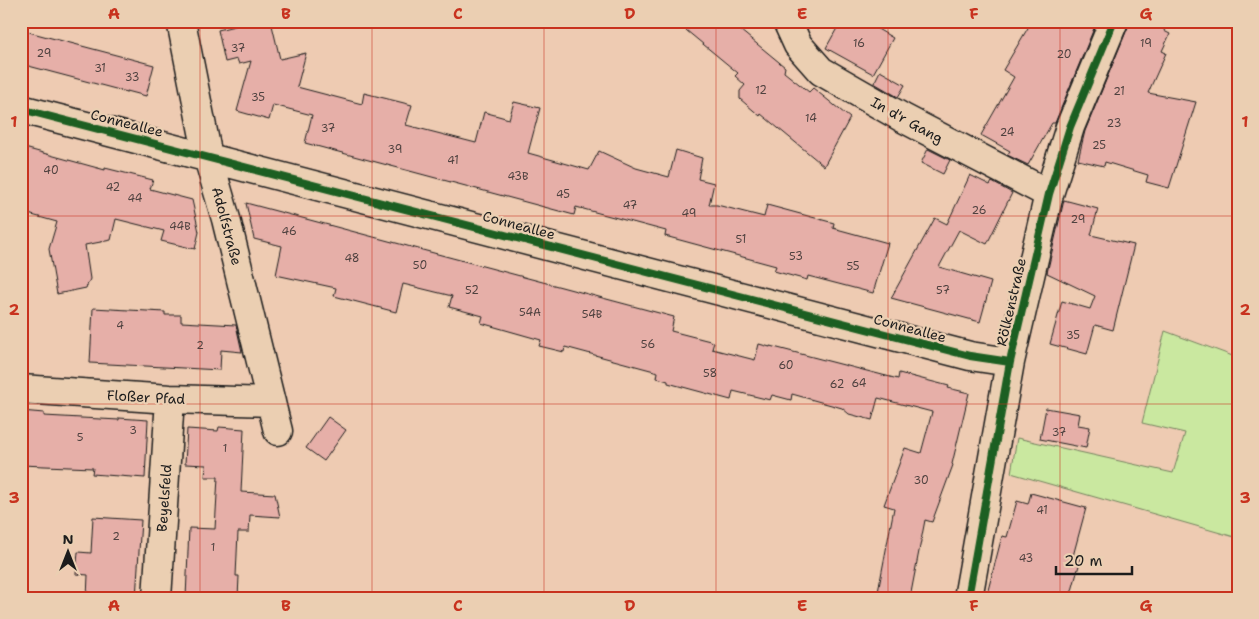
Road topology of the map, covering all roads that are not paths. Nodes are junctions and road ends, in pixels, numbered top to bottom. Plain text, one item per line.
1 (181, 21) edge
2 (787, 21) edge
3 (1114, 21) edge
4 (21, 109) edge
5 (208, 157) junction
6 (1049, 194) junction
7 (1010, 362) junction
8 (21, 389) edge
9 (170, 399) junction
10 (271, 402) junction
11 (278, 431) dead end
12 (158, 598) edge
13 (968, 598) edge

1 - 5 street, Adolfstraße
2 - 6 street, In d'r Gang
3 - 6 street, Rölkenstraße
4 - 5 street, Conneallee
5 - 7 street, Conneallee
5 - 10 street, Adolfstraße
6 - 7 street, Rölkenstraße
7 - 13 street, Rölkenstraße
8 - 9 street, Floßer Pfad
9 - 10 street, Floßer Pfad
9 - 12 street, Beyelsfeld
10 - 11 street, Adolfstraße

